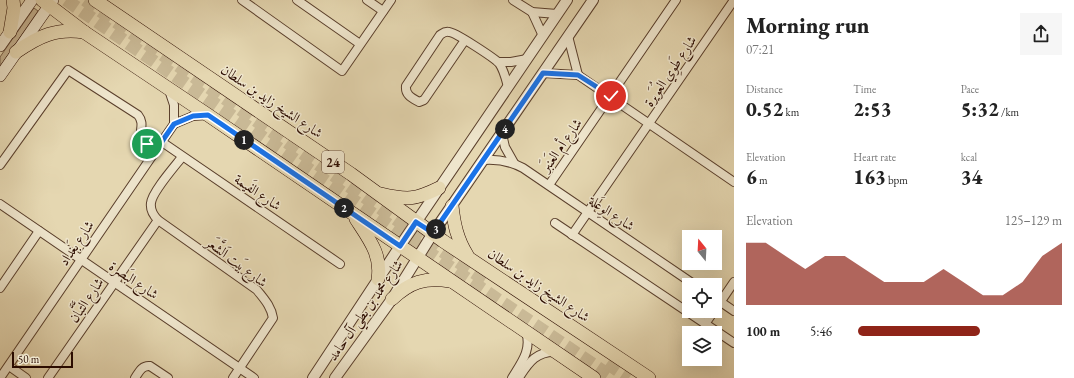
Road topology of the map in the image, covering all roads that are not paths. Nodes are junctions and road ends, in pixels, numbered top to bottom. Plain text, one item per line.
1 (13, 0) edge
2 (32, 0) edge
3 (95, 0) edge
4 (242, 0) edge
5 (297, 0) edge
6 (367, 0) edge
7 (391, 0) edge
8 (512, 0) edge
9 (567, 0) edge
10 (594, 0) edge
11 (676, 0) edge
12 (734, 0) edge
13 (48, 2) edge
14 (105, 4) edge
15 (383, 11) junction
16 (532, 12) junction
17 (557, 14) junction
18 (10, 32) junction
19 (84, 32) junction
20 (543, 36) junction
21 (568, 36) junction
22 (465, 40) junction
23 (360, 44) junction
24 (0, 46) edge
25 (16, 52) junction
26 (527, 59) junction
27 (498, 62) junction
28 (543, 73) junction
29 (578, 75) junction
30 (0, 76) edge
31 (508, 87) junction
32 (168, 88) junction
33 (611, 96) junction
34 (208, 115) junction
35 (174, 124) junction
36 (650, 124) junction
37 (502, 134) junction
38 (162, 142) junction
39 (156, 150) junction
40 (182, 157) junction
41 (484, 160) junction
42 (514, 163) junction
43 (0, 165) edge
44 (734, 182) edge
45 (549, 185) junction
46 (439, 188) junction
47 (378, 193) junction
48 (0, 204) edge
49 (452, 206) junction
50 (588, 212) junction
51 (353, 214) junction
52 (158, 220) junction
53 (416, 222) junction
54 (556, 223) dead end
55 (40, 231) junction
56 (433, 233) junction
57 (572, 234) junction
58 (400, 246) junction
59 (418, 258) junction
60 (469, 258) junction
61 (81, 260) junction
62 (340, 264) dead end
63 (685, 278) edge
64 (378, 279) junction
65 (114, 282) junction
66 (454, 282) junction
67 (734, 282) edge
68 (0, 288) edge
69 (722, 296) edge
70 (392, 299) junction
71 (722, 303) edge
72 (734, 311) edge
73 (709, 318) edge
74 (705, 324) junction
75 (526, 332) junction
76 (734, 343) edge
77 (556, 352) junction
78 (9, 366) junction
79 (240, 368) junction
80 (0, 378) edge
81 (26, 378) edge
82 (48, 378) edge
83 (135, 378) edge
84 (168, 378) edge
85 (233, 378) edge
86 (254, 378) edge
87 (313, 378) edge
88 (335, 378) edge
89 (512, 378) edge
90 (518, 378) edge
91 (594, 378) edge
92 (649, 378) edge

1 - 18 main road
2 - 18 main road
3 - 14 main road, شارع الشيخ زايد بن سلطان / 24
4 - 23 street
5 - 23 street
6 - 15 street
7 - 15 street
8 - 16 street
9 - 17 street, شارع محمد بن بطي آل حامد
10 - 21 street, شارع محمد بن بطي آل حامد
11 - 33 street, شارع أم العَنبَر
12 - 36 street, شارع طَوِي العُوَيرة
13 - 19 main road, 24
13 - 25 main road
14 - 47 main road, شارع الشيخ زايد بن سلطان / 24
15 - 23 street
16 - 17 street
16 - 20 street
17 - 20 street, شارع محمد بن بطي آل حامد
18 - 24 main road
19 - 25 main road
19 - 32 main road, 24
20 - 26 street, شارع محمد بن بطي آل حامد
21 - 28 street, شارع محمد بن بطي آل حامد
21 - 29 street
22 - 22 street
22 - 27 street
25 - 30 main road
26 - 27 street
26 - 31 street, شارع محمد بن بطي آل حامد
27 - 31 street
28 - 29 street
28 - 37 street, شارع محمد بن بطي آل حامد
29 - 33 street
31 - 46 street, شارع محمد بن بطي آل حامد
32 - 34 main road, 24
32 - 35 street
33 - 36 street
33 - 45 street, شارع أم العَنبَر
34 - 35 street
34 - 51 main road, 24
35 - 38 street, شارع بَغداد
36 - 44 street
36 - 50 street, شارع طَوِي العُوَيرة
37 - 41 street, شارع محمد بن بطي آل حامد
37 - 42 street, شارع الوِعَلة
38 - 39 street, شارع بَغداد
38 - 40 street, شارع الفَيمة
39 - 43 street
39 - 61 street, شارع بَغداد
40 - 52 street
40 - 62 street, شارع الفَيمة
41 - 42 street, شارع الوِعَلة
41 - 49 street, شارع محمد بن بطي آل حامد
42 - 45 street, شارع الوِعَلة
45 - 50 street, شارع الوِعَلة
46 - 47 main road
46 - 53 street, شارع محمد بن بطي آل حامد
47 - 53 main road, شارع الشيخ زايد بن سلطان / 24
48 - 55 street, شارع البَصرة
49 - 56 street, شارع محمد بن بطي آل حامد
49 - 60 main road
50 - 57 street, شارع طَوِي العُوَيرة
50 - 63 street, شارع الوِعَلة
51 - 58 main road, 24
51 - 64 main road
52 - 65 street, شارع التَّبَّان
52 - 79 street, شارع بَيت اَلشَّعَر
53 - 56 main road, شارع الشيخ زايد بن سلطان / 24
53 - 58 street, شارع محمد بن بطي آل حامد
54 - 57 street
55 - 61 street, شارع البَصرة
55 - 68 street
56 - 59 street, شارع محمد بن بطي آل حامد
56 - 60 main road, شارع الشيخ زايد بن سلطان / 24
57 - 74 street
58 - 59 main road, 24
58 - 64 street, شارع محمد بن بطي آل حامد
59 - 66 main road, 24
59 - 70 street, شارع محمد بن بطي آل حامد
60 - 92 main road, شارع الشيخ زايد بن سلطان / 24
61 - 65 street, شارع البَصرة
61 - 78 street, شارع بَغداد
64 - 87 street, شارع محمد بن بطي آل حامد
65 - 79 street, شارع البَصرة
65 - 82 street, شارع التَّبَّان
66 - 70 main road
66 - 75 main road, 24
67 - 69 street
70 - 88 street, شارع محمد بن بطي آل حامد
71 - 72 street
73 - 74 street
74 - 76 street
75 - 77 main road, 24
75 - 89 street
77 - 90 street
77 - 91 main road, 24
78 - 80 street, شارع بَغداد
78 - 81 street
79 - 85 street, شارع بَيت اَلشَّعَر
79 - 86 street, شارع البَصرة
83 - 84 street

